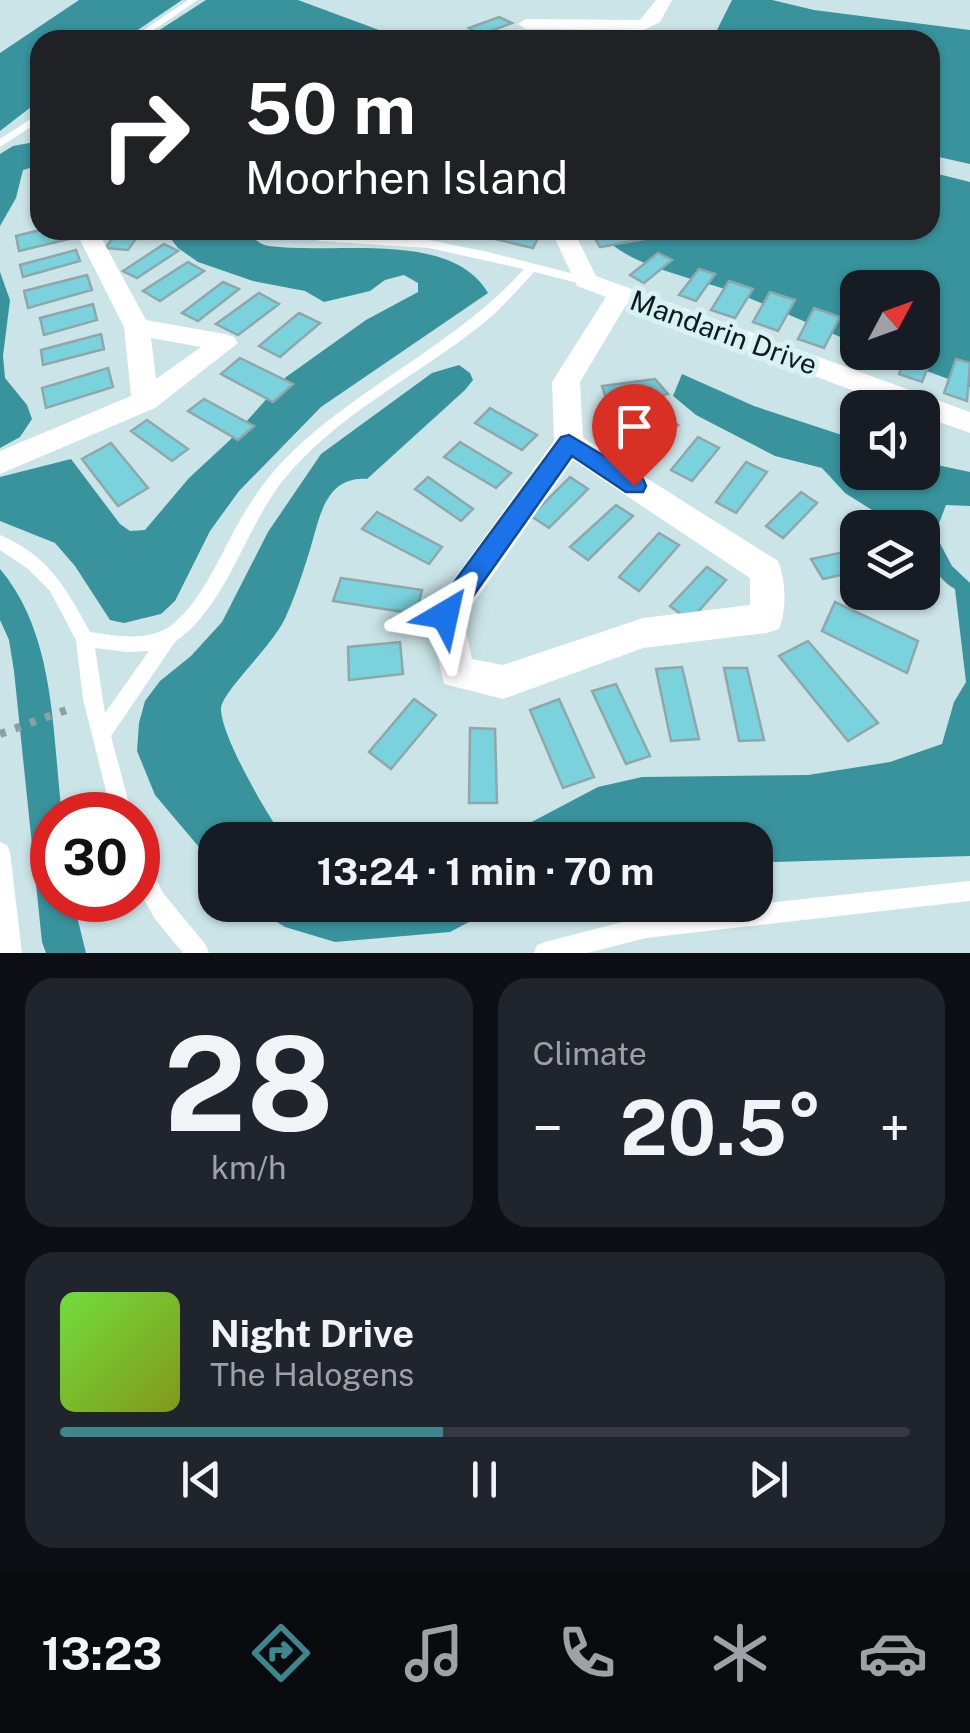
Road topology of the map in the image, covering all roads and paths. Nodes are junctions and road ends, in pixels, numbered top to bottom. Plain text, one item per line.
1 (194, 0) edge
2 (664, 0) edge
3 (527, 23) edge
4 (148, 30) edge
5 (30, 125) edge
6 (0, 144) edge
7 (91, 240) edge
8 (337, 240) edge
9 (567, 240) edge
10 (531, 268) junction
11 (586, 281) junction
12 (620, 294) junction
13 (137, 327) junction
14 (145, 401) junction
15 (970, 423) edge
16 (569, 443) junction
17 (0, 463) edge
18 (0, 542) edge
19 (169, 636) junction
20 (85, 639) junction
21 (68, 710) dead end
22 (0, 734) edge
23 (100, 734) junction
24 (116, 792) edge
25 (0, 852) edge
26 (970, 891) edge
27 (160, 906) edge
28 (11, 953) edge
29 (198, 953) edge
30 (545, 953) edge

1 - 4 lane
2 - 3 street
5 - 6 lane
7 - 13 street
8 - 10 lane
9 - 11 street
10 - 11 lane
10 - 19 lane
11 - 12 street, Mandarin Drive
12 - 15 street, Mandarin Drive
12 - 16 street
13 - 14 street
13 - 14 street
14 - 17 street
16 - 16 street
18 - 20 lane
19 - 20 lane
19 - 23 lane
20 - 23 lane
21 - 22 path
23 - 24 lane
25 - 28 lane
26 - 30 lane
27 - 29 lane

